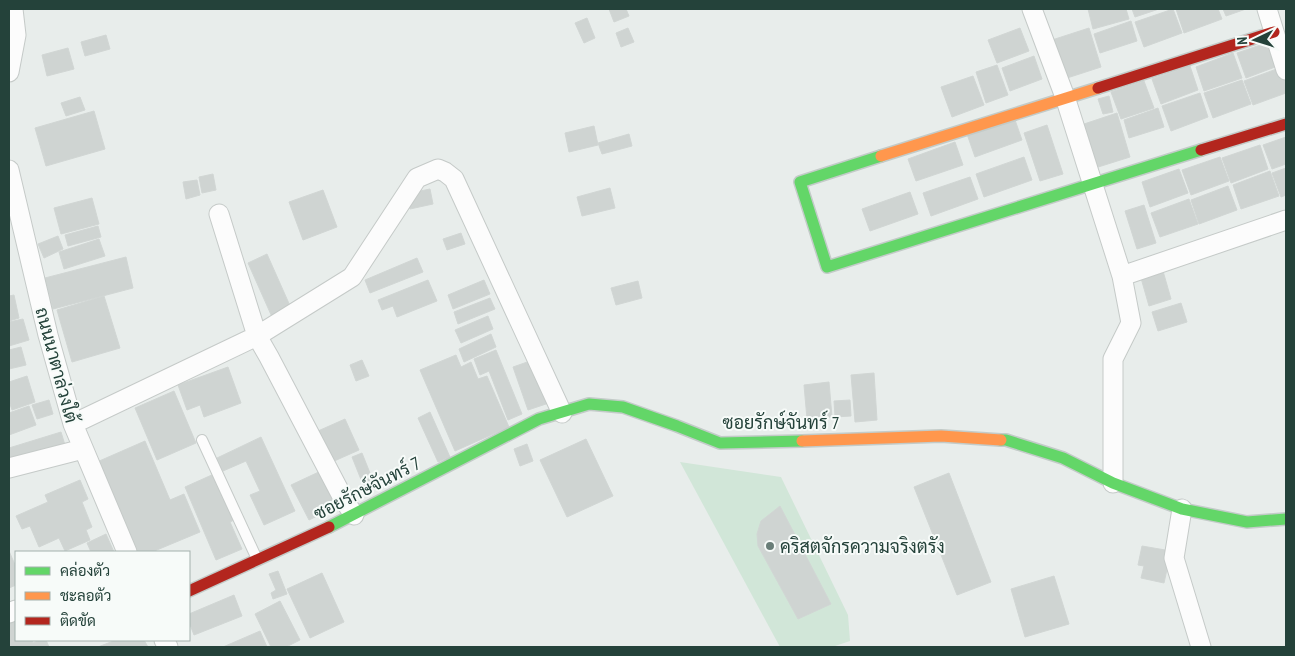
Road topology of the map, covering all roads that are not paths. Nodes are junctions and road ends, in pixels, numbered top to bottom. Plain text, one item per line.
1 (13, 9) edge
2 (1032, 9) edge
3 (1267, 9) edge
4 (1274, 32) junction
5 (1286, 70) edge
6 (9, 72) edge
7 (1065, 97) junction
8 (1286, 124) edge
9 (9, 170) edge
10 (1093, 185) junction
11 (219, 214) dead end
12 (1286, 220) edge
13 (1122, 276) junction
14 (257, 336) junction
15 (562, 413) junction
16 (73, 424) junction
17 (202, 440) dead end
18 (83, 449) junction
19 (9, 468) edge
20 (1113, 483) junction
21 (1182, 509) junction
22 (354, 515) junction
23 (1286, 519) edge
24 (127, 551) edge
25 (258, 560) junction
26 (190, 591) edge
27 (1201, 647) edge

1 - 6 street
2 - 7 street
3 - 4 street
4 - 5 street
4 - 7 street
7 - 10 street
7 - 10 street
8 - 10 street
9 - 16 street, ถนนนาตาล่วงใต้
10 - 13 street
11 - 14 street
12 - 13 street
13 - 20 street
14 - 15 street
14 - 16 street
14 - 22 street
15 - 20 street, ซอยรักษ์จันทร์ 7
15 - 22 street, ซอยรักษ์จันทร์ 7
16 - 18 street, ถนนนาตาล่วงใต้
17 - 25 lane
18 - 19 street
18 - 24 street, ถนนนาตาล่วงใต้
20 - 21 street, ซอยรักษ์จันทร์ 7
21 - 23 street, ซอยรักษ์จันทร์ 7
21 - 27 street
22 - 25 street, ซอยรักษ์จันทร์ 7
25 - 26 street, ซอยรักษ์จันทร์ 7

